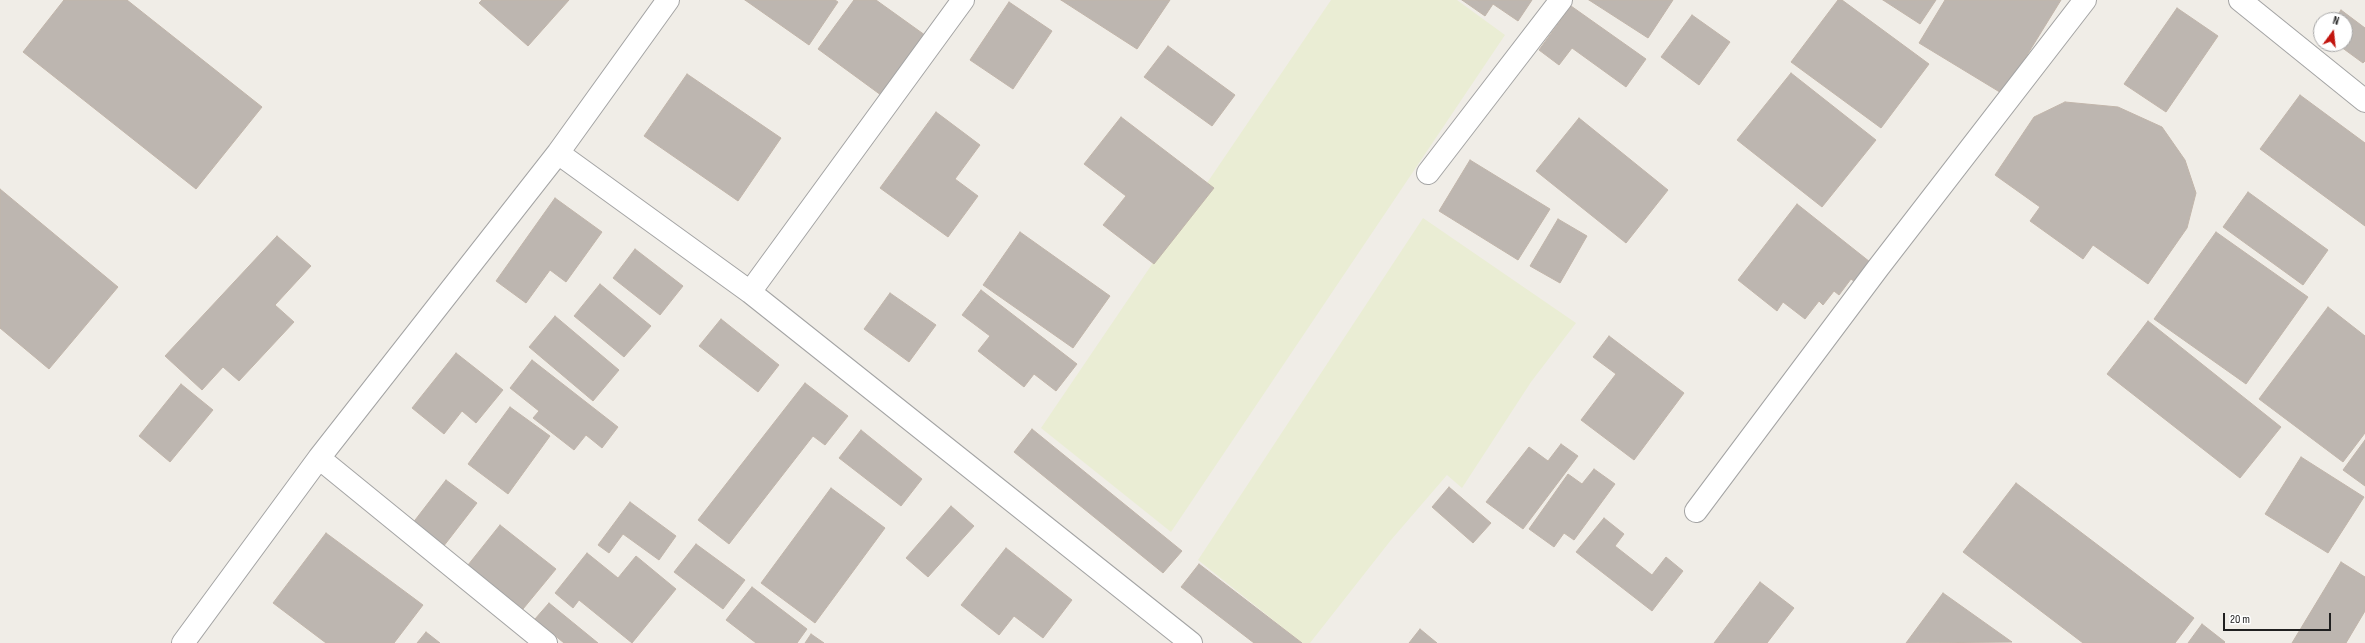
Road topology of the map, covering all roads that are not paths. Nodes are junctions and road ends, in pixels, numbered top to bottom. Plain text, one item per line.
1 (668, 0) edge
2 (963, 0) edge
3 (1561, 0) edge
4 (2085, 0) edge
5 (2240, 0) edge
6 (2365, 101) edge
7 (558, 153) junction
8 (1428, 173) dead end
9 (750, 292) junction
10 (319, 458) junction
11 (1696, 511) dead end
12 (183, 643) edge
13 (546, 643) edge
14 (1190, 643) edge

1 - 7 street
2 - 9 street
3 - 8 street
4 - 11 street
5 - 6 street
7 - 9 street
7 - 10 street
9 - 14 street
10 - 12 street
10 - 13 street

